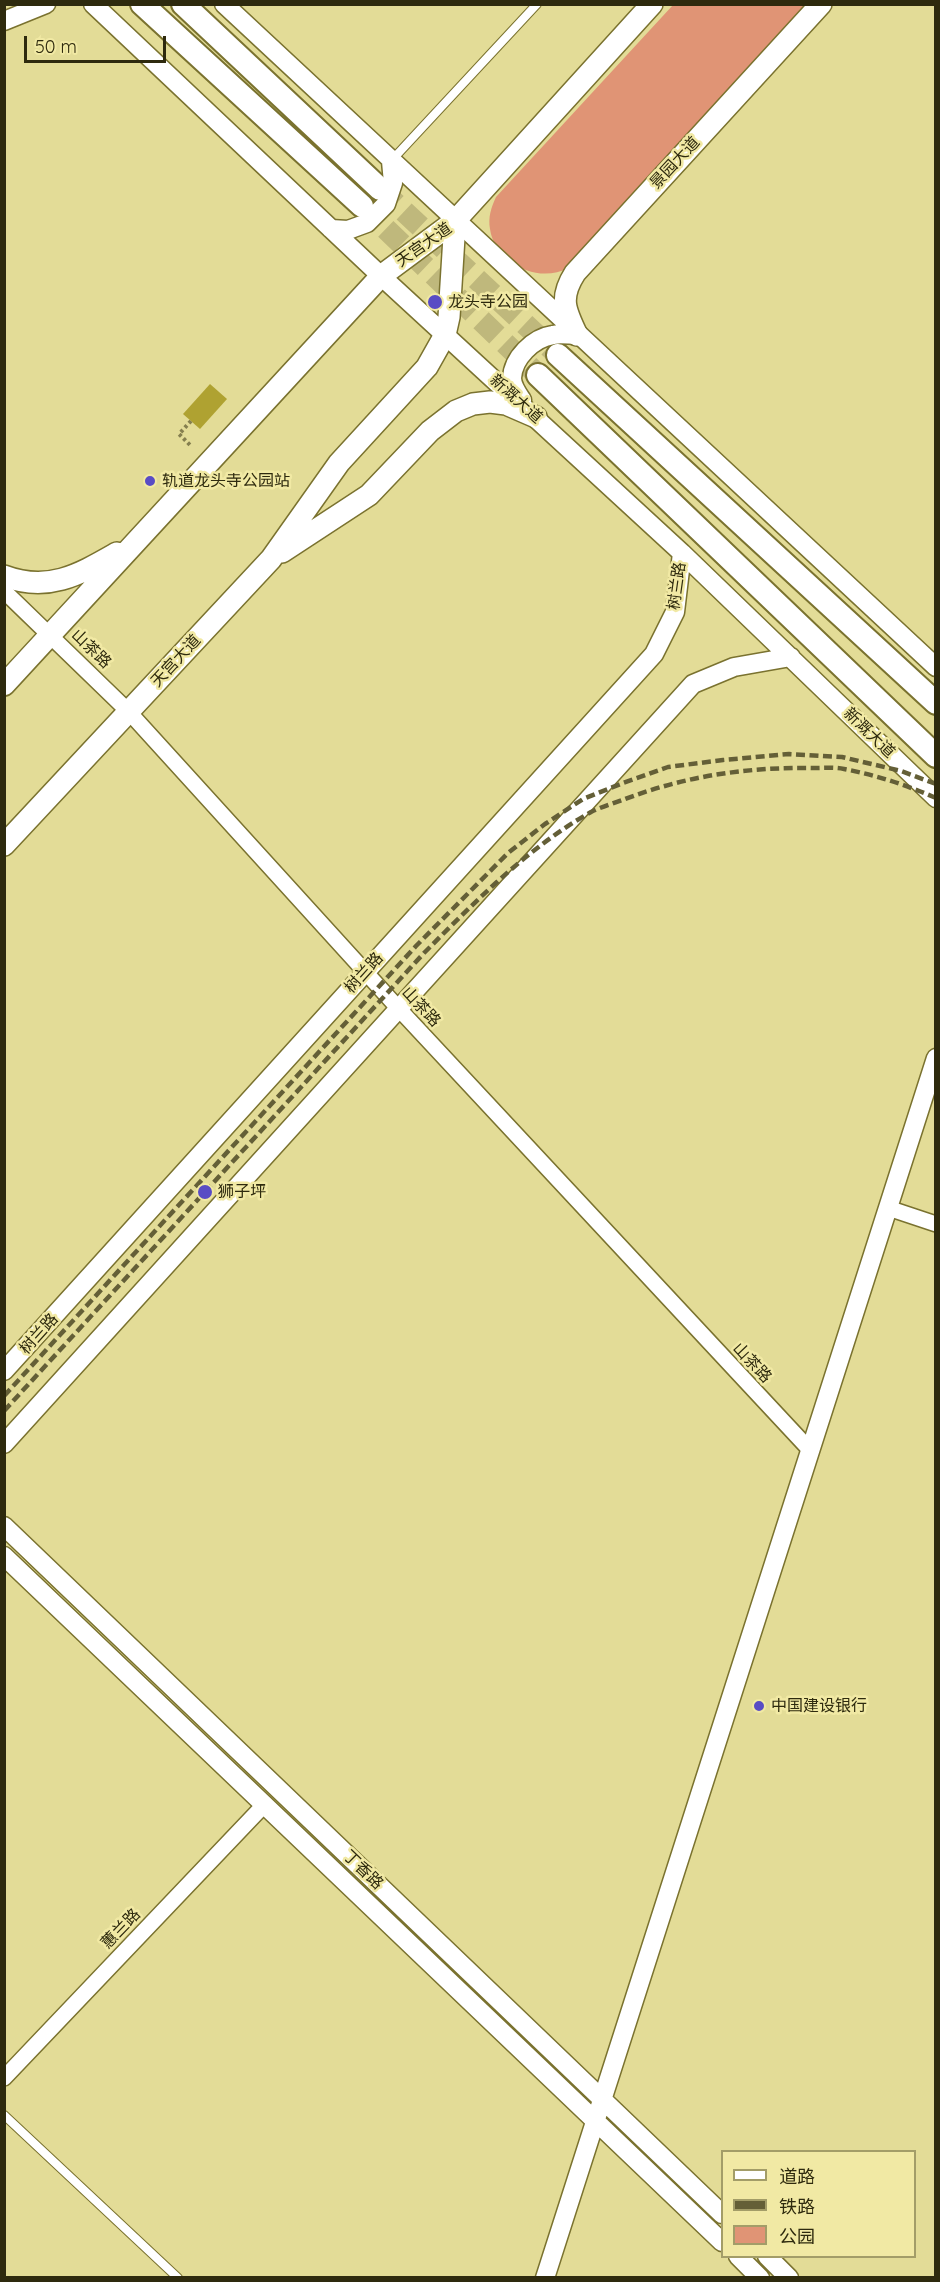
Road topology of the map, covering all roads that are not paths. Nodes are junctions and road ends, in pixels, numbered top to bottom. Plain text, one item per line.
1 (46, 4) edge
2 (142, 4) edge
3 (183, 4) edge
4 (224, 4) edge
5 (537, 4) edge
6 (652, 4) edge
7 (821, 4) edge
8 (90, 5) edge
9 (4, 21) edge
10 (391, 161) junction
11 (380, 189) tunnel mouth
12 (362, 206) tunnel mouth
13 (455, 221) junction
14 (331, 229) junction
15 (381, 276) junction
16 (445, 335) junction
17 (577, 335) junction
18 (558, 355) tunnel mouth
19 (538, 375) tunnel mouth
20 (536, 417) junction
21 (136, 542) junction
22 (682, 553) junction
23 (271, 559) junction
24 (4, 576) edge
25 (4, 591) edge
26 (51, 635) junction
27 (791, 657) junction
28 (936, 667) edge
29 (4, 685) edge
30 (936, 703) edge
31 (129, 712) junction
32 (936, 756) edge
33 (936, 798) edge
34 (4, 845) edge
35 (365, 972) junction
36 (399, 1010) junction
37 (936, 1058) edge
38 (888, 1208) junction
39 (936, 1224) edge
40 (4, 1371) edge
41 (4, 1444) edge
42 (810, 1450) junction
43 (4, 1526) edge
44 (4, 1556) edge
45 (265, 1804) junction
46 (4, 2078) edge
47 (602, 2099) junction
48 (4, 2115) edge
49 (595, 2120) junction
50 (721, 2212) edge
51 (721, 2240) edge
52 (740, 2258) edge
53 (769, 2258) edge
54 (178, 2277) edge
55 (545, 2277) edge
56 (760, 2277) edge
57 (789, 2277) edge

1 - 9 street
2 - 12 main road
3 - 11 main road
4 - 10 street
5 - 10 lane
6 - 13 main road
7 - 17 main road, 景园大道
8 - 14 street, 新溉大道
10 - 13 street
10 - 14 street
13 - 15 main road, 天宫大道
13 - 16 main road, 天宫大道
13 - 17 street
14 - 15 street, 新溉大道
15 - 16 street, 新溉大道
15 - 21 main road, 天宫大道
16 - 20 street, 新溉大道
16 - 23 main road, 天宫大道
17 - 20 street
17 - 28 street
18 - 30 main road
19 - 32 main road, 新溉大道
20 - 22 street, 新溉大道
20 - 23 main road
21 - 24 main road
21 - 26 main road, 天宫大道
22 - 27 street, 新溉大道
22 - 35 street, 树兰路
23 - 31 main road, 天宫大道
25 - 26 street, 山茶路
26 - 29 main road, 天宫大道
26 - 31 street, 山茶路
27 - 33 street, 新溉大道
27 - 36 street
31 - 34 main road, 天宫大道
31 - 35 street, 山茶路
35 - 36 street, 山茶路
35 - 40 street, 树兰路
36 - 41 street
36 - 42 street, 山茶路
37 - 38 street
38 - 39 street
38 - 42 street
42 - 47 street
43 - 47 street, 丁香路
44 - 45 street, 丁香路
45 - 46 street, 蕙兰路
45 - 49 street, 丁香路
47 - 49 street
47 - 50 street, 丁香路
48 - 54 lane
49 - 51 street, 丁香路
49 - 55 street
52 - 56 street
53 - 57 street

